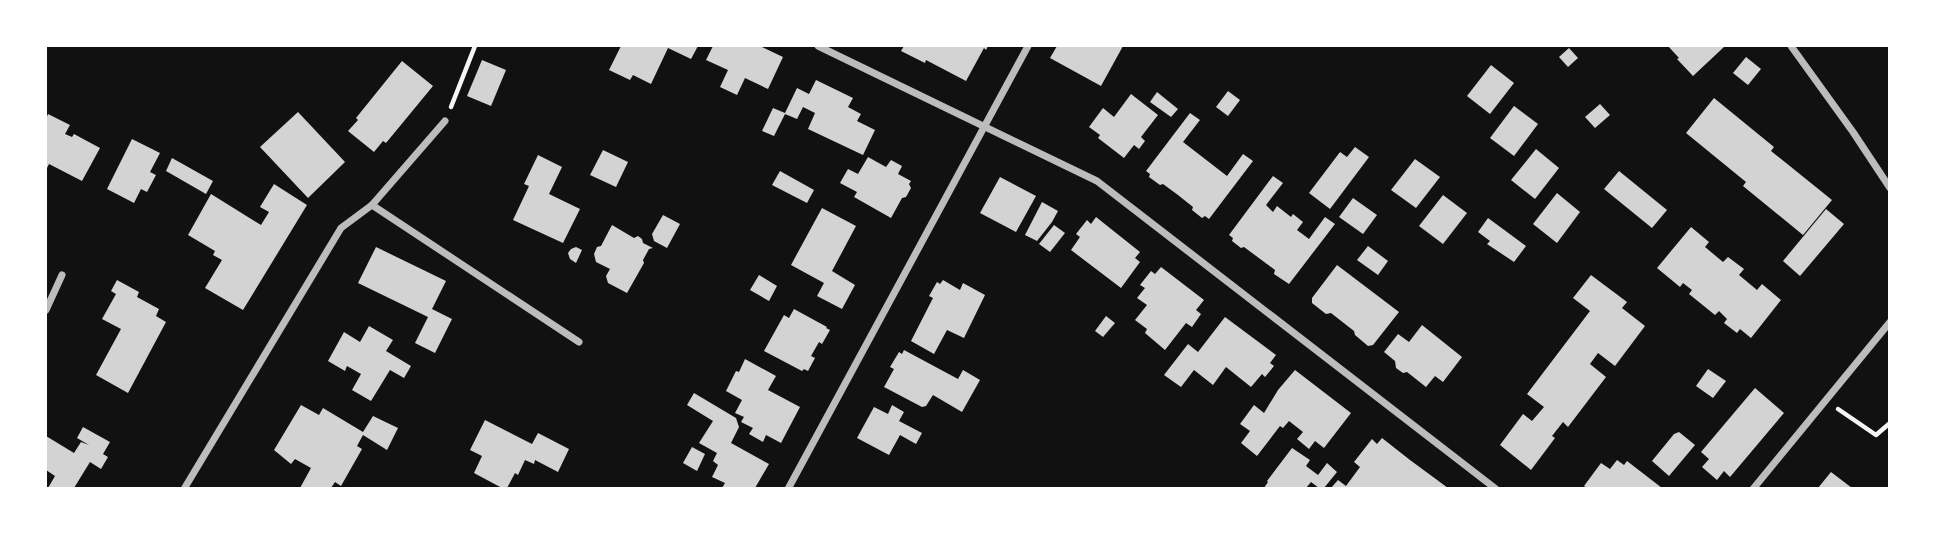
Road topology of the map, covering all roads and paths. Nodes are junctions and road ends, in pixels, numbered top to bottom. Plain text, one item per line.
1 (475, 46) edge
2 (818, 46) edge
3 (1028, 46) edge
4 (1791, 46) edge
5 (445, 121) joint
6 (985, 125) junction
7 (1889, 188) edge
8 (372, 205) junction
9 (62, 275) dead end
10 (46, 310) edge
11 (1889, 322) edge
12 (579, 342) dead end
13 (1826, 401) junction
14 (1889, 423) edge
15 (185, 488) edge
16 (788, 488) edge
17 (1496, 488) edge
18 (1753, 488) edge

1 - 5 path
2 - 6 street
3 - 6 street
4 - 7 street
5 - 8 street
6 - 16 street
6 - 17 street
8 - 12 street
8 - 15 street
9 - 10 street
11 - 13 street
13 - 14 path
13 - 18 street

